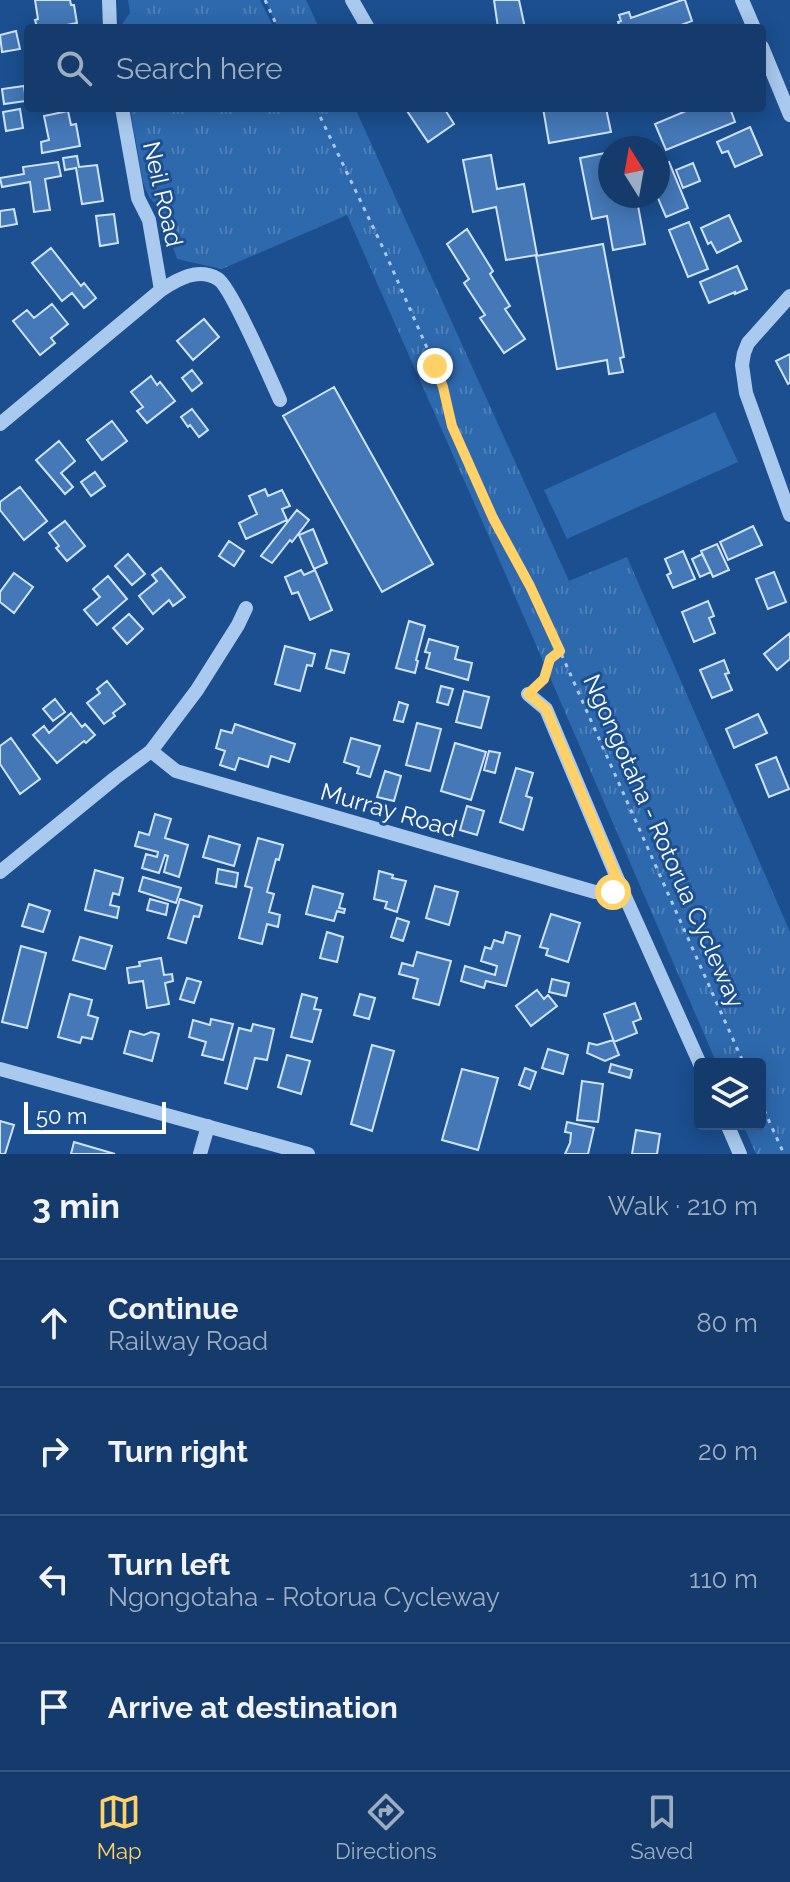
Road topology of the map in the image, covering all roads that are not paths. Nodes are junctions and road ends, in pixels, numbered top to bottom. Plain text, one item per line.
1 (352, 0) edge
2 (742, 0) edge
3 (109, 1) edge
4 (110, 24) edge
5 (366, 24) edge
6 (752, 24) edge
7 (766, 57) edge
8 (123, 112) edge
9 (790, 115) edge
10 (161, 290) junction
11 (790, 296) edge
12 (280, 400) dead end
13 (0, 424) edge
14 (790, 515) edge
15 (246, 608) dead end
16 (528, 694) road end
17 (151, 751) junction
18 (0, 872) edge
19 (623, 892) junction
20 (697, 1058) edge
21 (0, 1069) edge
22 (208, 1126) junction
23 (730, 1130) edge
24 (200, 1154) edge
25 (308, 1154) edge
26 (740, 1154) edge

1 - 5 street
2 - 6 street
3 - 4 street
7 - 9 street
8 - 10 street, Neil Road
10 - 12 street
10 - 13 street
11 - 14 street
15 - 17 street
16 - 19 street
17 - 18 street
17 - 19 street, Murray Road
19 - 20 street
21 - 22 street
22 - 24 street
22 - 25 street
23 - 26 street

